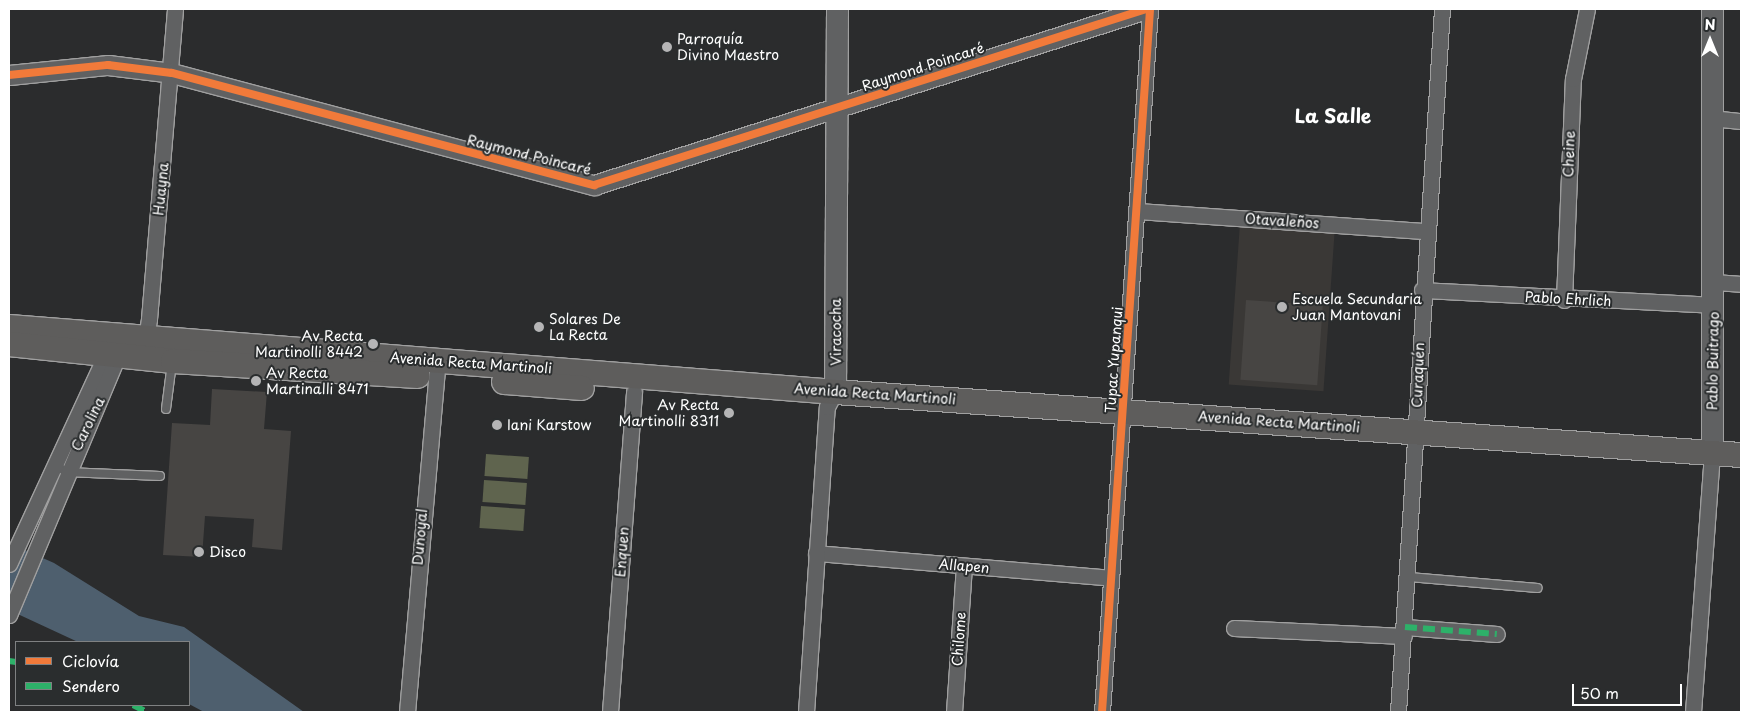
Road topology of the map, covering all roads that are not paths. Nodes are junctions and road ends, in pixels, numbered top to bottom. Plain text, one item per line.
1 (175, 9) edge
2 (837, 9) edge
3 (1146, 9) edge
4 (1150, 9) edge
5 (1442, 9) edge
6 (1587, 9) edge
7 (1712, 9) edge
8 (172, 73) junction
9 (9, 75) edge
10 (837, 107) junction
11 (1712, 118) junction
12 (1741, 121) edge
13 (1138, 210) junction
14 (1426, 231) junction
15 (1714, 282) junction
16 (1741, 284) edge
17 (1422, 290) junction
18 (1564, 300) junction
19 (1714, 305) junction
20 (9, 327) edge
21 (9, 344) edge
22 (125, 347) junction
23 (172, 361) junction
24 (437, 369) junction
25 (634, 392) junction
26 (831, 399) junction
27 (166, 409) dead end
28 (1123, 419) junction
29 (1417, 440) junction
30 (1741, 455) edge
31 (1711, 460) junction
32 (61, 469) junction
33 (1741, 471) edge
34 (160, 476) dead end
35 (816, 553) junction
36 (9, 564) edge
37 (964, 566) junction
38 (1409, 577) junction
39 (1112, 578) junction
40 (1538, 588) dead end
41 (9, 615) edge
42 (1234, 628) dead end
43 (1404, 632) junction
44 (1496, 634) dead end
45 (407, 712) edge
46 (610, 712) edge
47 (806, 712) edge
48 (954, 712) edge
49 (1102, 712) edge
50 (1398, 712) edge
51 (1694, 712) edge

1 - 8 street, Huayna
2 - 10 main road, Viracocha
3 - 10 street, Raymond Poincaré
4 - 13 street, Tupac Yupanqui
5 - 14 street, Curaquén
6 - 18 street, Cheine
7 - 11 main road, Pablo Buitrago
8 - 9 street, Raymond Poincaré
8 - 10 street, Raymond Poincaré
8 - 22 street, Huayna
10 - 26 main road, Viracocha
11 - 12 street
11 - 15 main road, Pablo Buitrago
13 - 14 street, Otavaleños
13 - 28 street, Tupac Yupanqui
14 - 17 street, Curaquén
15 - 16 street
15 - 19 main road, Pablo Buitrago
17 - 18 street, Pablo Ehrlich
17 - 29 street, Curaquén
18 - 19 street, Pablo Ehrlich
19 - 31 main road, Pablo Buitrago
20 - 22 main road, Avenida Recta Martinoli
21 - 22 main road, Avenida Recta Martinoli
22 - 23 main road, Avenida Recta Martinoli
22 - 24 main road, Avenida Recta Martinoli
22 - 32 street, Carolina
23 - 24 main road, Avenida Recta Martinoli
23 - 27 lane
24 - 25 main road, Avenida Recta Martinoli
24 - 26 main road, Avenida Recta Martinoli
24 - 45 street, Dunoyal
25 - 26 main road, Avenida Recta Martinoli
25 - 46 street, Enquen
26 - 28 main road, Avenida Recta Martinoli
26 - 35 street, Viracocha
28 - 29 main road, Avenida Recta Martinoli
28 - 39 street, Tupac Yupanqui
29 - 31 main road, Avenida Recta Martinoli
29 - 38 street, Curaquén
30 - 31 main road, Avenida Recta Martinoli
31 - 33 main road, Avenida Recta Martinoli
31 - 51 street, Pablo Buitrago
32 - 34 lane
32 - 36 street, Carolina
32 - 41 street, Carolina
35 - 37 street, Allapen
35 - 47 street, Viracocha
37 - 39 street, Allapen
37 - 48 street, Chilome
38 - 40 lane
38 - 43 street, Curaquén
39 - 49 street, Tupac Yupanqui
42 - 43 street
43 - 44 street
43 - 50 street, Curaquén

